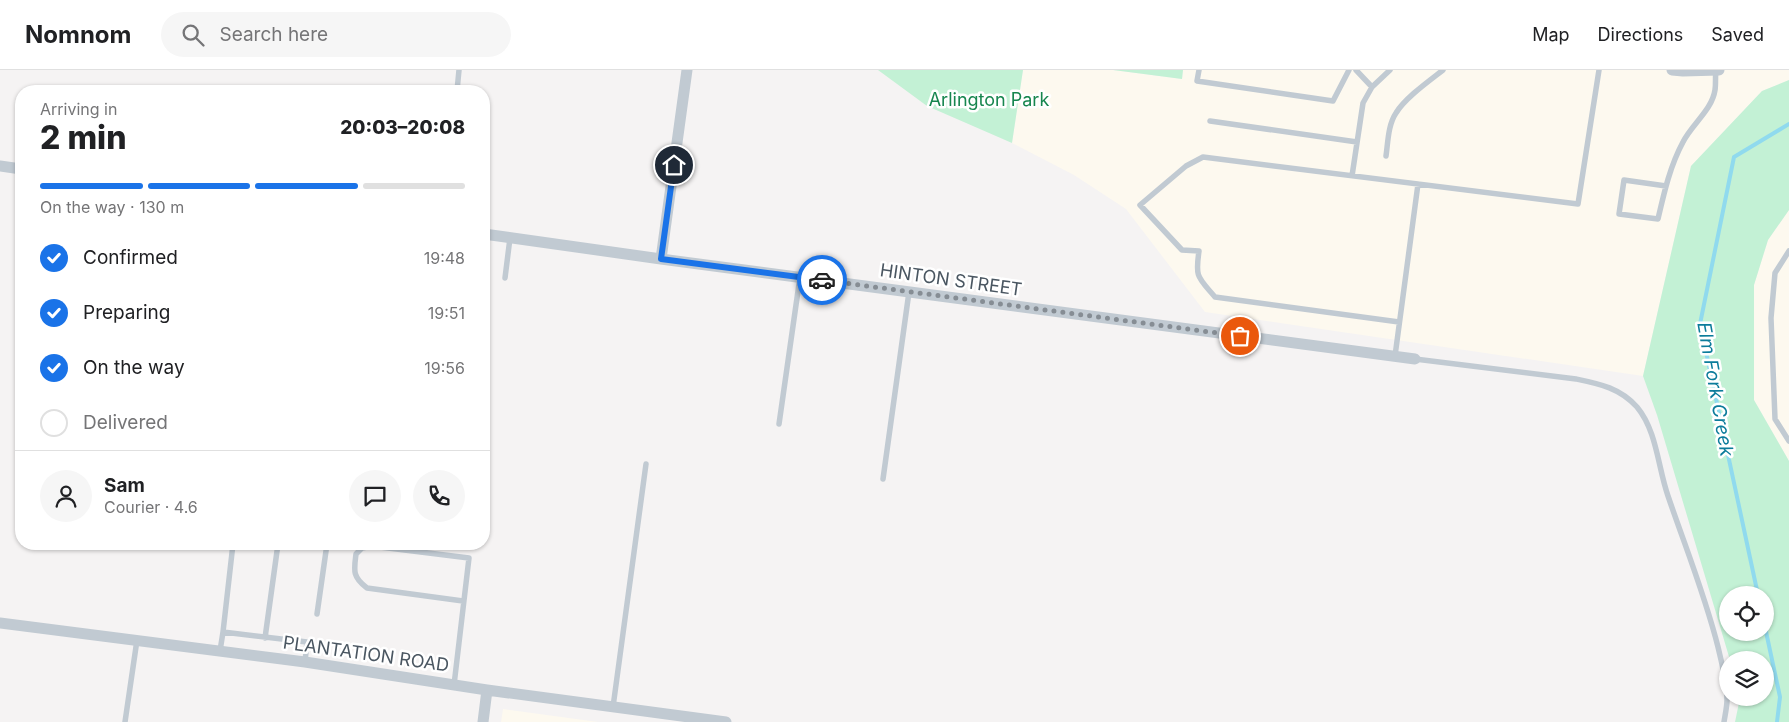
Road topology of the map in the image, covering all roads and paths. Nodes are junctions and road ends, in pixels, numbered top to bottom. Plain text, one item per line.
1 (459, 70) edge
2 (686, 70) edge
3 (1199, 70) edge
4 (1349, 70) edge
5 (1356, 70) edge
6 (1390, 70) edge
7 (1443, 70) edge
8 (1600, 70) edge
9 (1672, 70) edge
10 (1719, 70) edge
11 (1716, 71) edge
12 (458, 85) edge
13 (1372, 87) junction
14 (1210, 121) dead end
15 (1357, 142) junction
16 (1386, 156) dead end
17 (0, 166) edge
18 (15, 168) edge
19 (1352, 176) junction
20 (1418, 184) junction
21 (1666, 186) junction
22 (490, 235) edge
23 (510, 238) junction
24 (1789, 251) edge
25 (661, 259) junction
26 (800, 277) junction
27 (505, 278) dead end
28 (909, 292) junction
29 (1400, 322) junction
30 (1395, 356) junction
31 (1415, 359) joint
32 (779, 424) dead end
33 (1789, 441) edge
34 (646, 464) dead end
35 (883, 479) dead end
36 (232, 550) edge
37 (277, 550) edge
38 (326, 550) edge
39 (360, 550) edge
40 (404, 550) edge
41 (464, 601) junction
42 (317, 614) dead end
43 (0, 622) edge
44 (223, 632) junction
45 (265, 638) junction
46 (137, 640) junction
47 (220, 651) junction
48 (305, 662) junction
49 (454, 685) junction
50 (487, 690) junction
51 (613, 707) junction
52 (125, 722) edge
53 (483, 722) edge
54 (726, 722) edge
55 (1724, 722) edge

1 - 12 lane
2 - 25 street
3 - 4 lane
5 - 13 lane
6 - 13 lane
7 - 16 lane
8 - 20 lane
9 - 11 street
10 - 11 street
11 - 21 lane
13 - 15 lane
14 - 15 lane
15 - 19 lane
17 - 18 street
19 - 20 lane
19 - 29 lane
20 - 29 lane
21 - 21 lane
22 - 23 street, HINTON STREET
23 - 25 street, HINTON STREET
23 - 27 lane
24 - 33 lane
25 - 26 street, HINTON STREET
26 - 28 street, HINTON STREET
26 - 32 lane
28 - 30 street, HINTON STREET
28 - 35 lane
29 - 30 lane
30 - 31 street, HINTON STREET
31 - 55 lane
34 - 51 lane
36 - 44 lane
37 - 45 lane
38 - 42 lane
39 - 41 lane
40 - 41 lane
41 - 49 lane
43 - 46 street, PLANTATION ROAD
44 - 45 lane
44 - 47 lane
45 - 48 lane
46 - 47 street, PLANTATION ROAD
46 - 52 lane
47 - 48 street, PLANTATION ROAD
48 - 49 street, PLANTATION ROAD
49 - 50 street, PLANTATION ROAD
50 - 51 street, PLANTATION ROAD
50 - 53 street
51 - 54 street, PLANTATION ROAD

